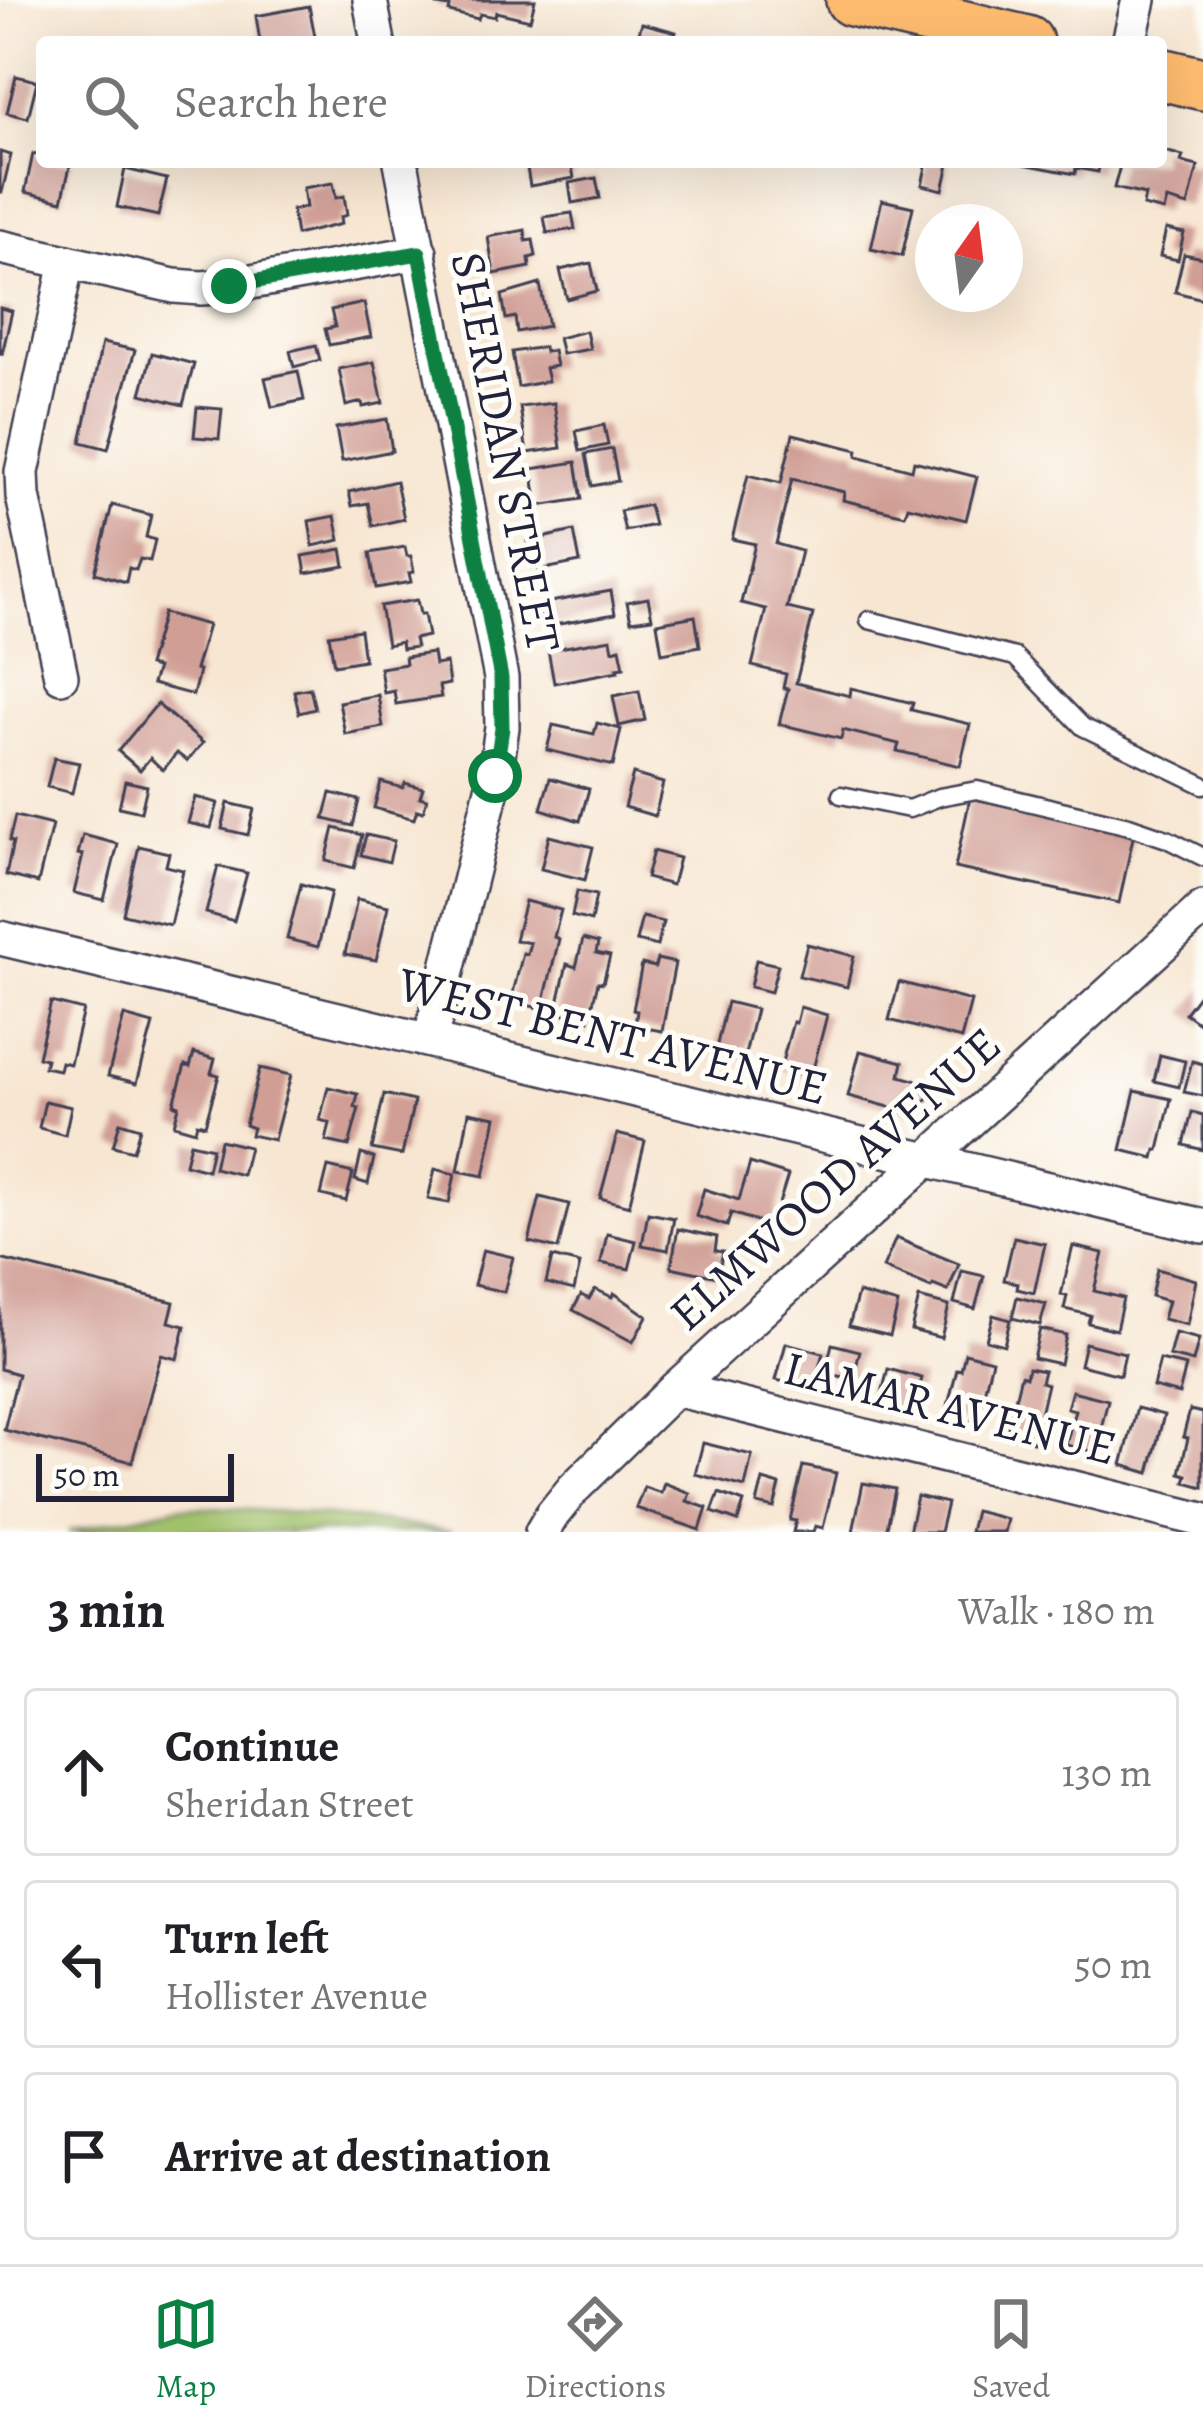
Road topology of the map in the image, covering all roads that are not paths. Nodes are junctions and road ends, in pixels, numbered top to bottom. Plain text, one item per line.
1 (370, 0) edge
2 (852, 0) edge
3 (1139, 0) edge
4 (376, 36) edge
5 (1002, 36) edge
6 (1130, 36) edge
7 (1167, 75) edge
8 (1203, 84) edge
9 (402, 168) edge
10 (0, 247) edge
11 (419, 253) junction
12 (68, 262) junction
13 (869, 620) dead end
14 (61, 676) dead end
15 (1203, 785) edge
16 (841, 795) dead end
17 (1203, 857) edge
18 (1203, 908) edge
19 (0, 938) edge
20 (430, 1040) junction
21 (926, 1161) junction
22 (1203, 1226) edge
23 (675, 1389) junction
24 (1203, 1520) edge
25 (542, 1532) edge

1 - 4 street
2 - 5 main road
3 - 6 street
7 - 8 main road
9 - 11 street, SHERIDAN STREET
10 - 12 street
11 - 12 street
11 - 20 street, SHERIDAN STREET
12 - 14 street
13 - 15 lane
16 - 17 lane
18 - 21 street, ELMWOOD AVENUE
19 - 20 street, WEST BENT AVENUE
20 - 21 street, WEST BENT AVENUE
21 - 22 street, WEST BENT AVENUE
21 - 23 street, ELMWOOD AVENUE
23 - 24 street, LAMAR AVENUE
23 - 25 street, ELMWOOD AVENUE

